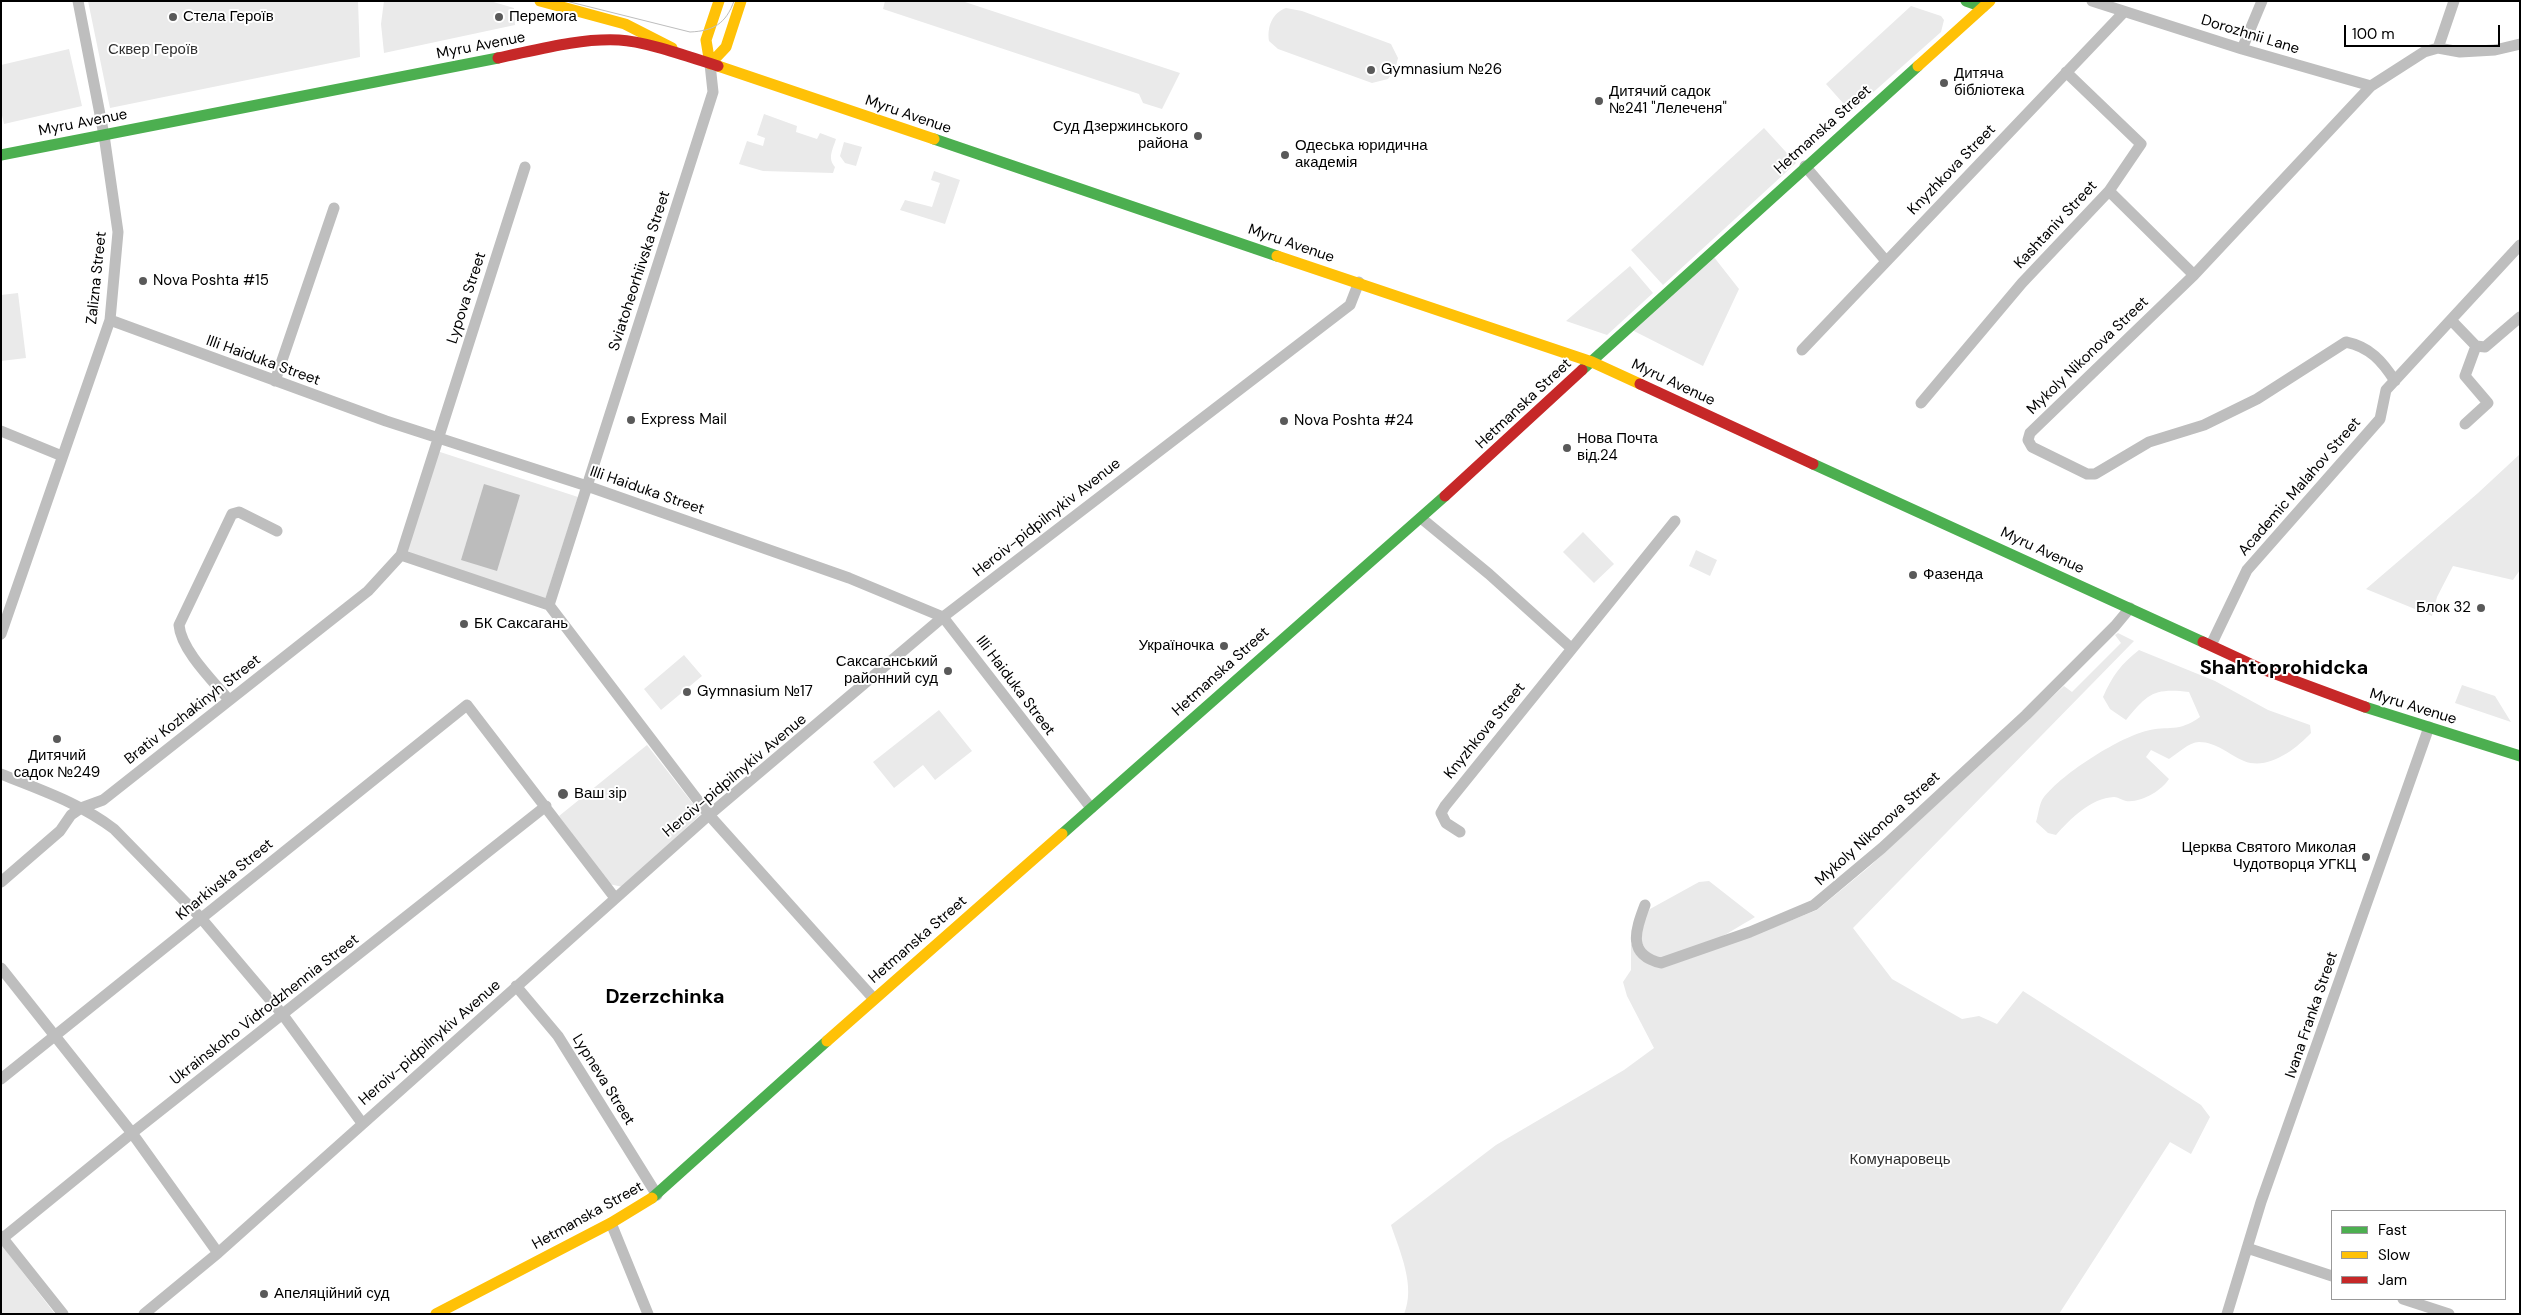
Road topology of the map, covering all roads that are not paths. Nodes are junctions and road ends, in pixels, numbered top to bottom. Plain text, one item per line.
1 (78, 1) edge
2 (540, 1) edge
3 (719, 1) edge
4 (741, 1) edge
5 (1966, 1) edge
6 (2092, 1) edge
7 (2262, 1) edge
8 (2454, 1) edge
9 (1986, 4) edge
10 (2124, 12) junction
11 (2520, 44) edge
12 (2438, 48) junction
13 (2242, 49) junction
14 (687, 56) junction
15 (710, 64) junction
16 (2066, 72) junction
17 (2370, 86) junction
18 (104, 135) junction
19 (1, 155) edge
20 (1805, 166) junction
21 (525, 167) dead end
22 (2109, 191) junction
23 (334, 208) dead end
24 (2520, 245) edge
25 (1886, 262) junction
26 (2194, 275) junction
27 (1358, 282) junction
28 (2520, 317) edge
29 (110, 320) junction
30 (2451, 320) junction
31 (2476, 346) junction
32 (1802, 350) dead end
33 (1592, 362) junction
34 (2395, 381) junction
35 (275, 382) junction
36 (1921, 403) dead end
37 (2465, 424) dead end
38 (1, 431) edge
39 (438, 439) junction
40 (62, 456) junction
41 (587, 486) junction
42 (1421, 518) junction
43 (1675, 520) dead end
44 (277, 531) dead end
45 (401, 555) junction
46 (549, 605) junction
47 (2130, 608) junction
48 (5, 614) edge
49 (943, 617) junction
50 (1, 634) edge
51 (2211, 645) junction
52 (1571, 648) junction
53 (229, 700) junction
54 (2429, 727) junction
55 (2520, 756) edge
56 (1, 774) edge
57 (546, 806) junction
58 (81, 808) junction
59 (1090, 808) junction
60 (709, 815) junction
61 (1460, 832) dead end
62 (1, 882) edge
63 (616, 898) junction
64 (1645, 905) dead end
65 (201, 918) junction
66 (1, 968) edge
67 (516, 986) junction
68 (874, 999) junction
69 (283, 1015) junction
70 (54, 1035) junction
71 (1, 1079) edge
72 (362, 1123) junction
73 (132, 1133) junction
74 (657, 1196) junction
75 (611, 1224) junction
76 (2, 1238) edge
77 (2248, 1248) junction
78 (218, 1253) junction
79 (2331, 1276) edge
80 (2406, 1300) edge
81 (63, 1314) edge
82 (144, 1314) edge
83 (436, 1314) edge
84 (648, 1314) edge
85 (2227, 1314) edge
86 (2449, 1314) edge

1 - 18 street, Zalizna Street
2 - 14 main road
3 - 15 main road, Sviatoheorhiivska Street
4 - 15 main road
5 - 9 main road
6 - 10 street, Dorozhnii Lane
7 - 13 street
8 - 12 street
9 - 20 main road, Hetmanska Street
10 - 13 street, Dorozhnii Lane
10 - 16 street, Knyzhkova Street
11 - 12 street
12 - 17 street, Mykoly Nikonova Street
13 - 17 street, Dorozhnii Lane
14 - 15 main road, Myru Avenue
14 - 18 main road, Myru Avenue
15 - 27 main road, Myru Avenue
15 - 41 street, Sviatoheorhiivska Street
16 - 22 street, Kashtaniv Street
16 - 25 street, Knyzhkova Street
17 - 26 street, Mykoly Nikonova Street
18 - 19 main road, Myru Avenue
18 - 29 street, Zalizna Street
20 - 25 street
20 - 33 main road, Hetmanska Street
21 - 39 street, Lypova Street
22 - 26 street
22 - 36 street, Kashtaniv Street
23 - 35 street
24 - 30 street, Academic Malahov Street
25 - 32 street, Knyzhkova Street
26 - 34 street, Mykoly Nikonova Street
27 - 33 main road, Myru Avenue
27 - 49 street, Heroiv-pidpilnykiv Avenue
28 - 31 street
29 - 35 street, Illi Haiduka Street
29 - 40 street, Zalizna Street
30 - 31 street
30 - 34 street, Academic Malahov Street
31 - 37 street
33 - 42 main road, Hetmanska Street
33 - 47 main road, Myru Avenue
34 - 51 street, Academic Malahov Street
35 - 39 street, Illi Haiduka Street
38 - 40 street
39 - 41 street, Illi Haiduka Street
39 - 45 street, Lypova Street
40 - 48 street, Zalizna Street
41 - 46 street, Sviatoheorhiivska Street
41 - 49 street, Illi Haiduka Street
42 - 52 street
42 - 59 main road, Hetmanska Street
43 - 52 street, Knyzhkova Street
44 - 53 street
45 - 46 street
45 - 53 street, Brativ Kozhakinyh Street
46 - 60 street
47 - 51 main road, Myru Avenue
47 - 64 street, Mykoly Nikonova Street
48 - 50 street, Zalizna Street
49 - 59 street, Illi Haiduka Street
49 - 60 street, Heroiv-pidpilnykiv Avenue
51 - 54 main road, Myru Avenue
52 - 61 street, Knyzhkova Street
53 - 58 street, Brativ Kozhakinyh Street
54 - 55 main road, Myru Avenue
54 - 77 street, Ivana Franka Street
56 - 58 street
57 - 63 street
57 - 65 street, Kharkivska Street
57 - 69 street, Ukrainskoho Vidrodzhennia Street
58 - 62 street, Brativ Kozhakinyh Street
58 - 65 street
59 - 68 main road, Hetmanska Street
60 - 63 street, Heroiv-pidpilnykiv Avenue
60 - 68 street
63 - 67 street, Heroiv-pidpilnykiv Avenue
65 - 69 street
65 - 70 street, Kharkivska Street
66 - 70 street
67 - 72 street, Heroiv-pidpilnykiv Avenue
67 - 74 street, Lypneva Street
68 - 74 main road, Hetmanska Street
69 - 72 street
69 - 73 street, Ukrainskoho Vidrodzhennia Street
70 - 71 street, Kharkivska Street
70 - 73 street
72 - 78 street, Heroiv-pidpilnykiv Avenue
73 - 76 street, Ukrainskoho Vidrodzhennia Street
73 - 78 street
74 - 75 main road, Hetmanska Street
75 - 83 main road, Hetmanska Street
75 - 84 street
76 - 81 street
77 - 79 street
77 - 85 street, Ivana Franka Street
78 - 82 street, Heroiv-pidpilnykiv Avenue
80 - 86 street

